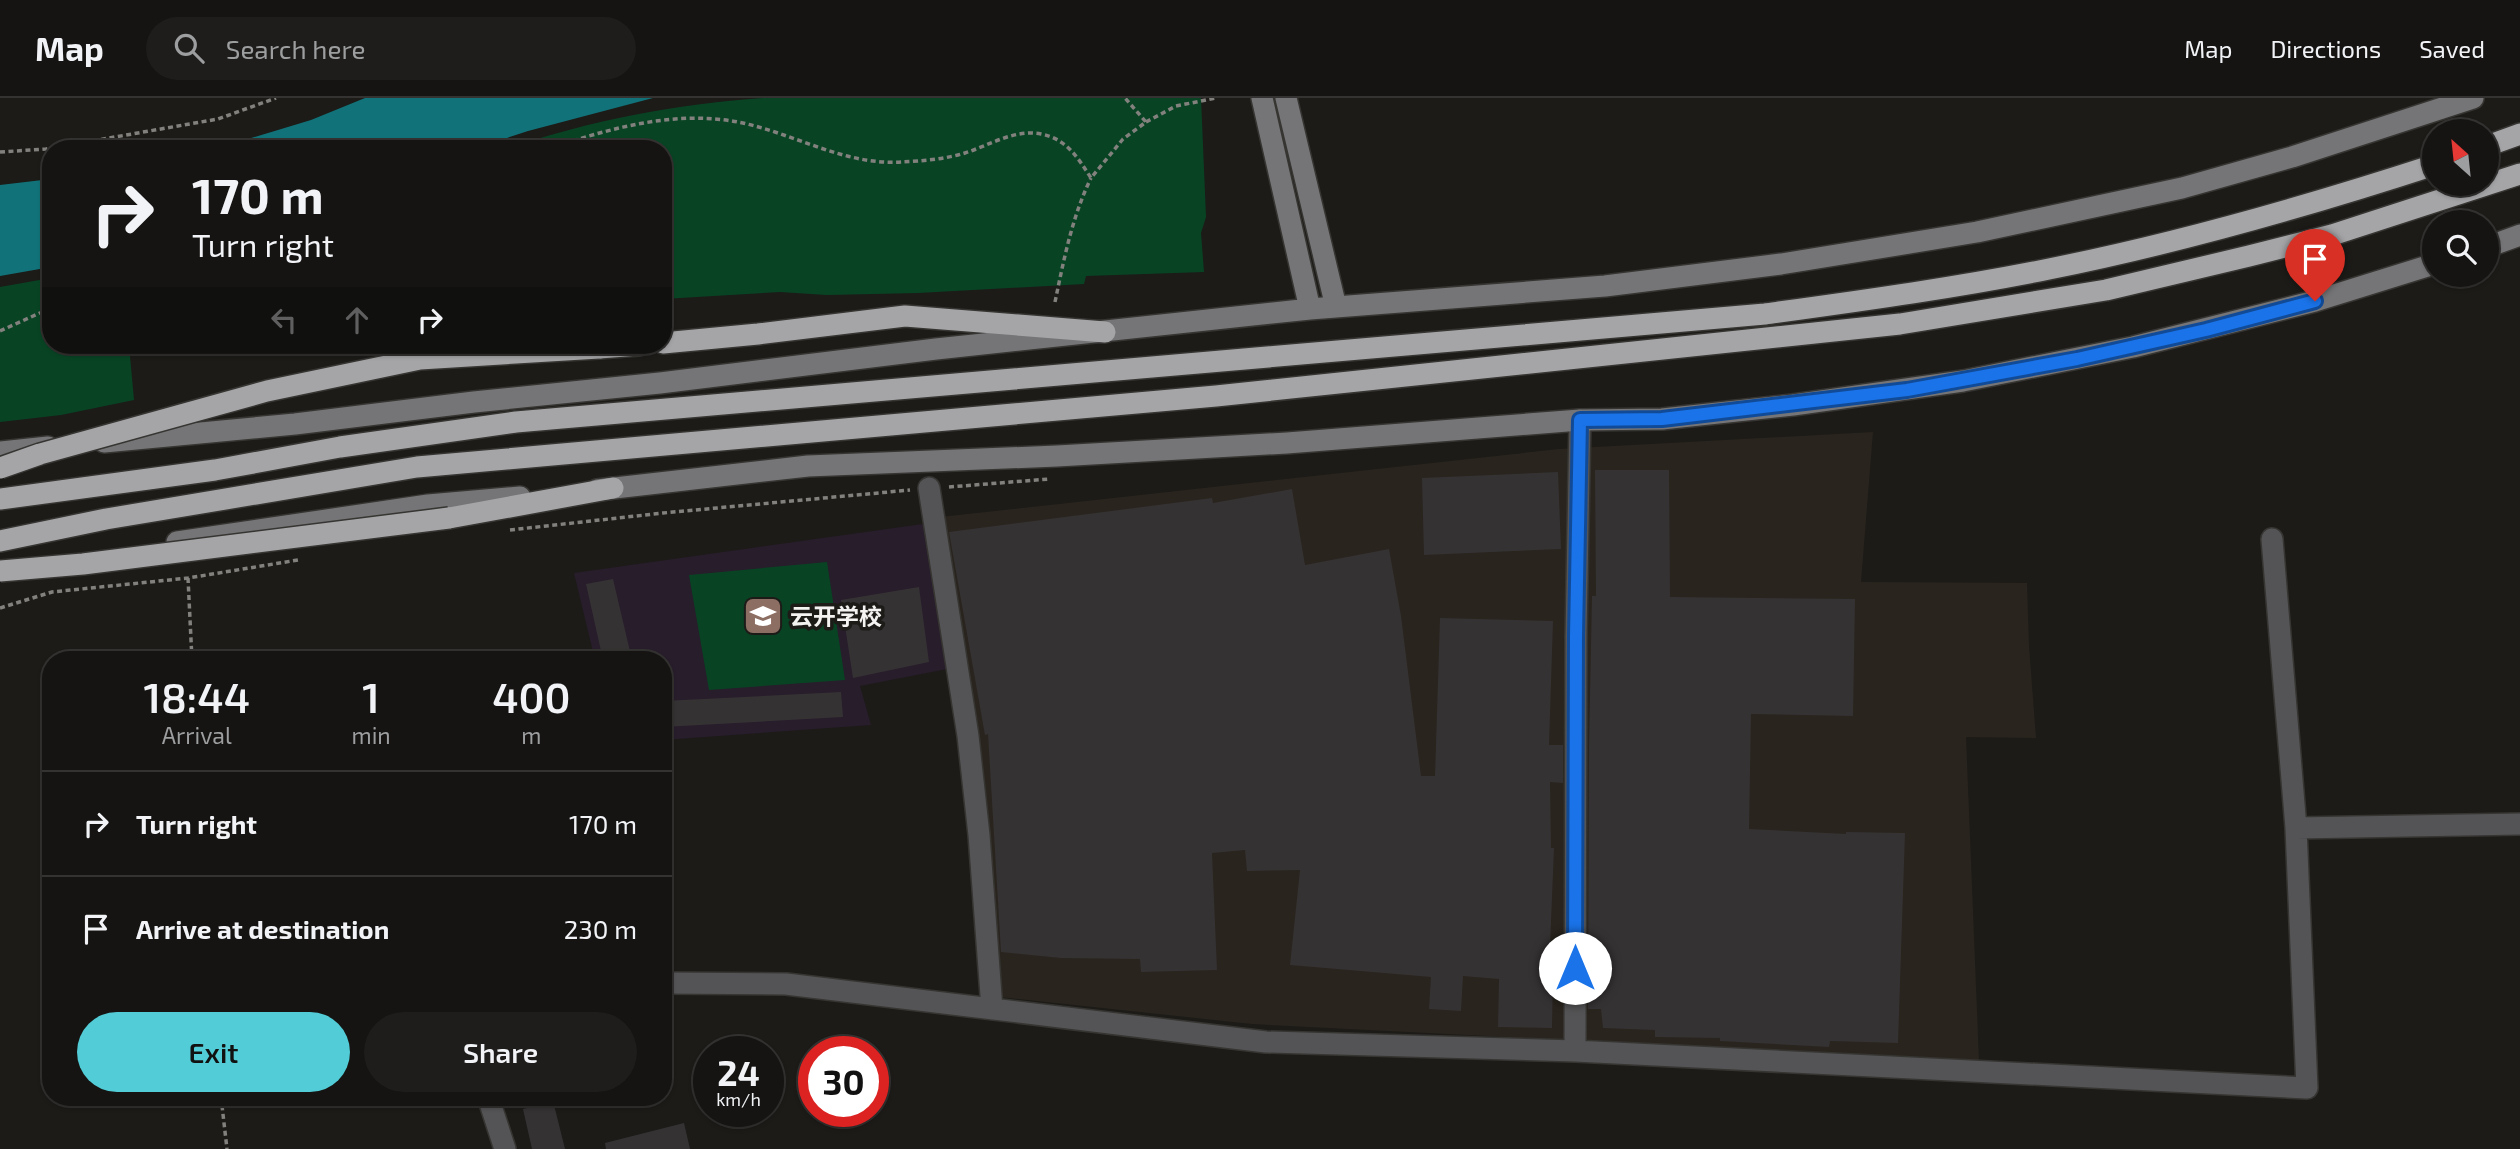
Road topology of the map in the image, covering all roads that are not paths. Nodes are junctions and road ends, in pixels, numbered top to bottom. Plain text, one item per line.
1 (1262, 98) edge
2 (1286, 98) edge
3 (2473, 98) edge
4 (2520, 134) edge
5 (2499, 142) edge
6 (2422, 169) edge
7 (2520, 174) edge
8 (2520, 235) edge
9 (2499, 243) edge
10 (2422, 268) edge
11 (1336, 307) junction
12 (1310, 309) junction
13 (1105, 332) junction
14 (672, 341) edge
15 (501, 354) edge
16 (1580, 420) junction
17 (0, 452) edge
18 (0, 468) edge
19 (613, 488) junction
20 (929, 488) road end
21 (0, 499) edge
22 (2272, 540) dead end
23 (0, 541) edge
24 (0, 571) edge
25 (0, 578) edge
26 (2520, 824) edge
27 (2296, 828) junction
28 (672, 983) edge
29 (992, 1009) junction
30 (1574, 1051) junction
31 (491, 1106) edge
32 (505, 1149) edge

1 - 12 main road
2 - 11 main road
3 - 11 main road
4 - 5 highway
6 - 21 highway
7 - 23 highway
8 - 9 main road
10 - 16 main road
11 - 12 main road
12 - 13 main road
13 - 14 highway
13 - 17 main road
15 - 18 highway, bridge
16 - 19 main road
16 - 30 street
19 - 24 highway, bridge
19 - 25 main road
20 - 29 street
22 - 27 street
26 - 27 street
27 - 30 street
28 - 29 street
29 - 30 street
31 - 32 street

